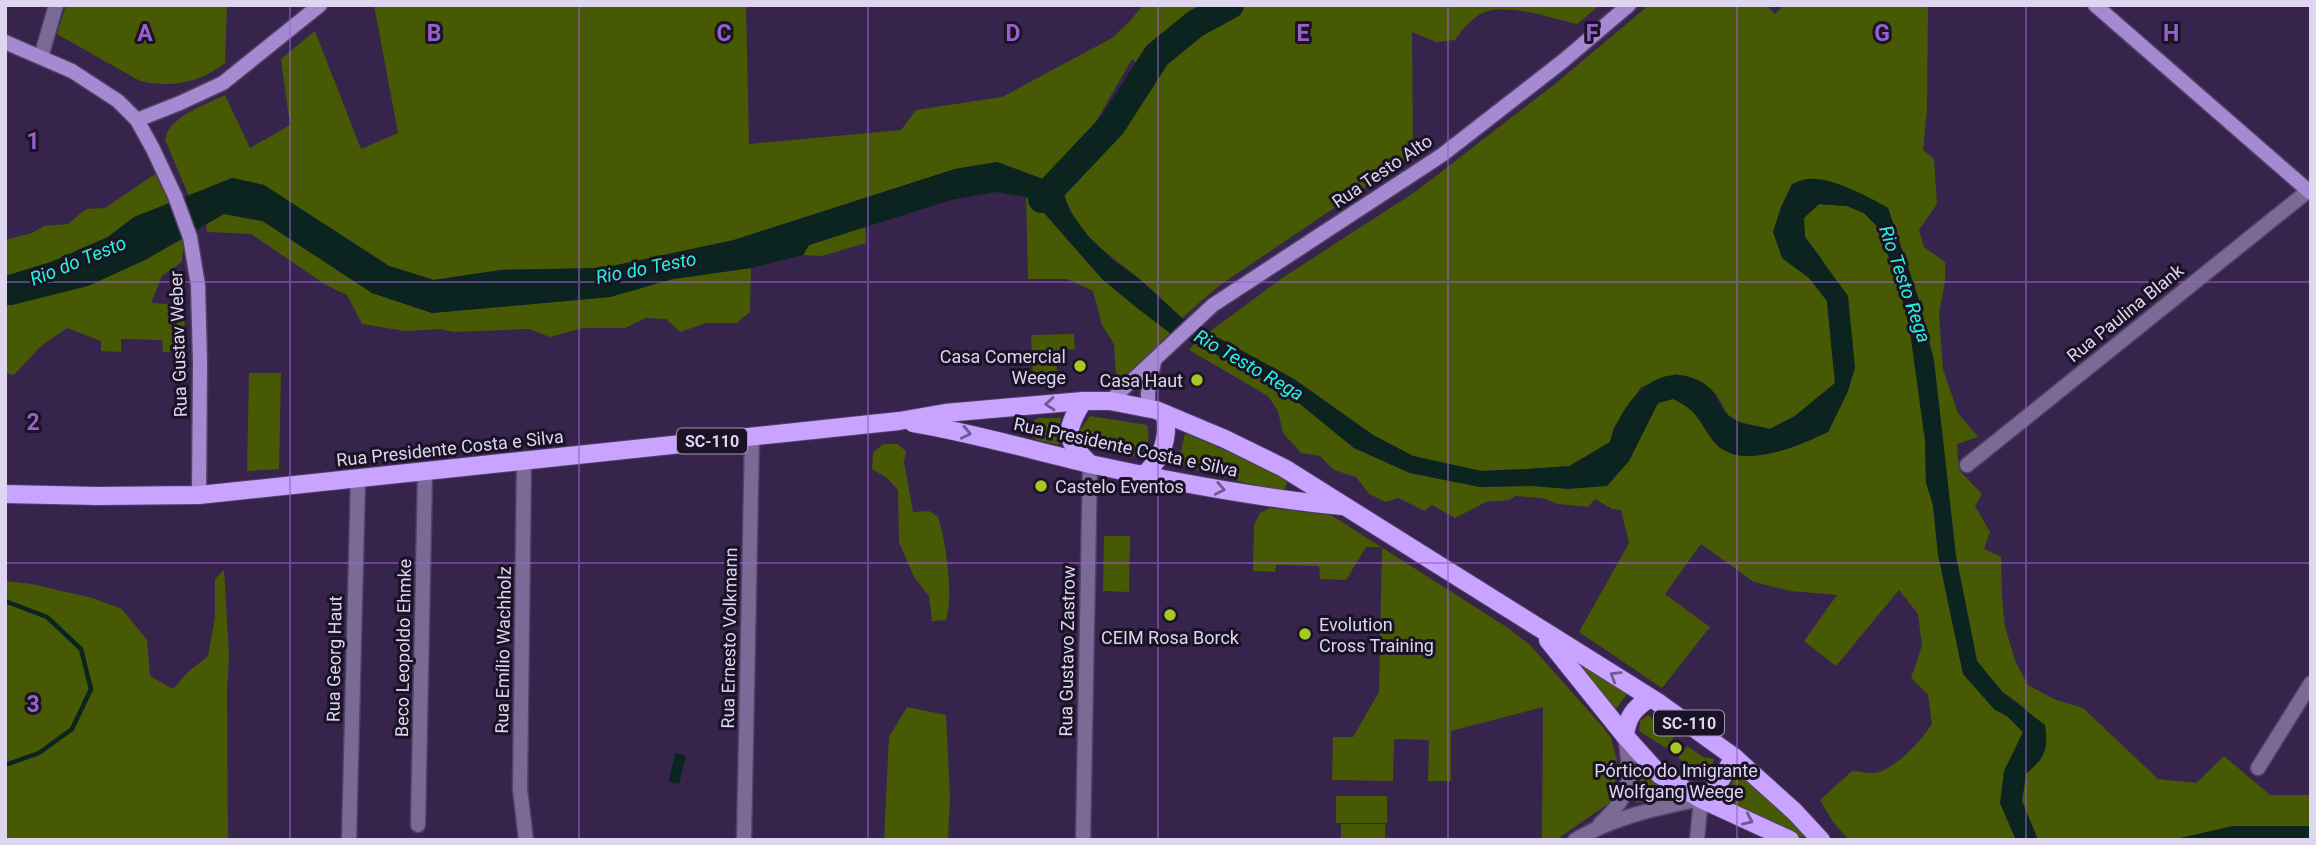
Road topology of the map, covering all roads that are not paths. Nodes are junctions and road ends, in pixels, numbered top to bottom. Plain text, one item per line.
1 (56, 5) edge
2 (320, 5) edge
3 (1629, 5) edge
4 (2095, 5) edge
5 (5, 41) edge
6 (41, 57) junction
7 (136, 120) junction
8 (2309, 192) edge
9 (1154, 362) junction
10 (1083, 401) junction
11 (1110, 401) junction
12 (1156, 411) junction
13 (899, 421) junction
14 (752, 437) junction
15 (524, 461) junction
16 (1090, 463) junction
17 (1967, 465) dead end
18 (425, 471) junction
19 (1145, 474) junction
20 (358, 479) junction
21 (5, 494) edge
22 (199, 495) junction
23 (1346, 506) junction
24 (1540, 629) junction
25 (2311, 683) edge
26 (1650, 698) junction
27 (1625, 736) junction
28 (1734, 757) junction
29 (2258, 768) dead end
30 (1701, 799) junction
31 (418, 825) dead end
32 (1597, 827) junction
33 (349, 840) edge
34 (526, 840) edge
35 (744, 840) edge
36 (1083, 840) edge
37 (1575, 840) edge
38 (1697, 840) edge
39 (1790, 840) edge
40 (1821, 840) edge

1 - 6 street
2 - 7 street
3 - 9 street, Rua Testo Alto
4 - 8 street
5 - 6 street, Rua Gustav Weber
6 - 7 street, Rua Gustav Weber
7 - 22 street, Rua Gustav Weber
8 - 17 street, Rua Paulina Blank
9 - 11 street, Rua Testo Alto
9 - 12 street
10 - 11 main road, Rua Presidente Costa e Silva / SC-110
10 -> 13 main road, Rua Presidente Costa e Silva / SC-110
10 - 16 main road
11 - 12 main road, Rua Presidente Costa e Silva / SC-110
12 - 19 main road
12 - 23 main road, Rua Presidente Costa e Silva / SC-110
13 - 14 main road, Rua Presidente Costa e Silva / SC-110
13 -> 16 main road, Rua Presidente Costa e Silva / SC-110
14 - 15 main road, Rua Presidente Costa e Silva / SC-110
14 - 35 street, Rua Ernesto Volkmann
15 - 18 main road, Rua Presidente Costa e Silva / SC-110
15 - 34 street, Rua Emílio Wachholz
16 - 19 main road, Rua Presidente Costa e Silva / SC-110
16 - 36 street, Rua Gustavo Zastrow
18 - 20 main road, Rua Presidente Costa e Silva / SC-110
18 - 31 street, Beco Leopoldo Ehmke
19 -> 23 main road, Rua Presidente Costa e Silva / SC-110
20 - 22 main road, Rua Presidente Costa e Silva / SC-110
20 - 33 street, Rua Georg Haut
21 - 22 main road, Rua Presidente Costa e Silva / SC-110
23 - 24 main road, Rua Presidente Costa e Silva / SC-110
26 -> 24 main road, Rua Presidente Costa e Silva / SC-110
24 - 27 main road, Rua Presidente Costa e Silva / SC-110
25 - 29 street
26 - 27 main road
26 - 28 main road, Rua Presidente Costa e Silva / SC-110
27 - 30 main road, Rua Presidente Costa e Silva / SC-110
27 - 32 street
28 - 30 main road
28 - 40 main road, Rua Presidente Costa e Silva / SC-110
30 - 32 street
30 - 38 street
30 -> 39 main road, Rua Presidente Costa e Silva / SC-110
32 - 37 street

